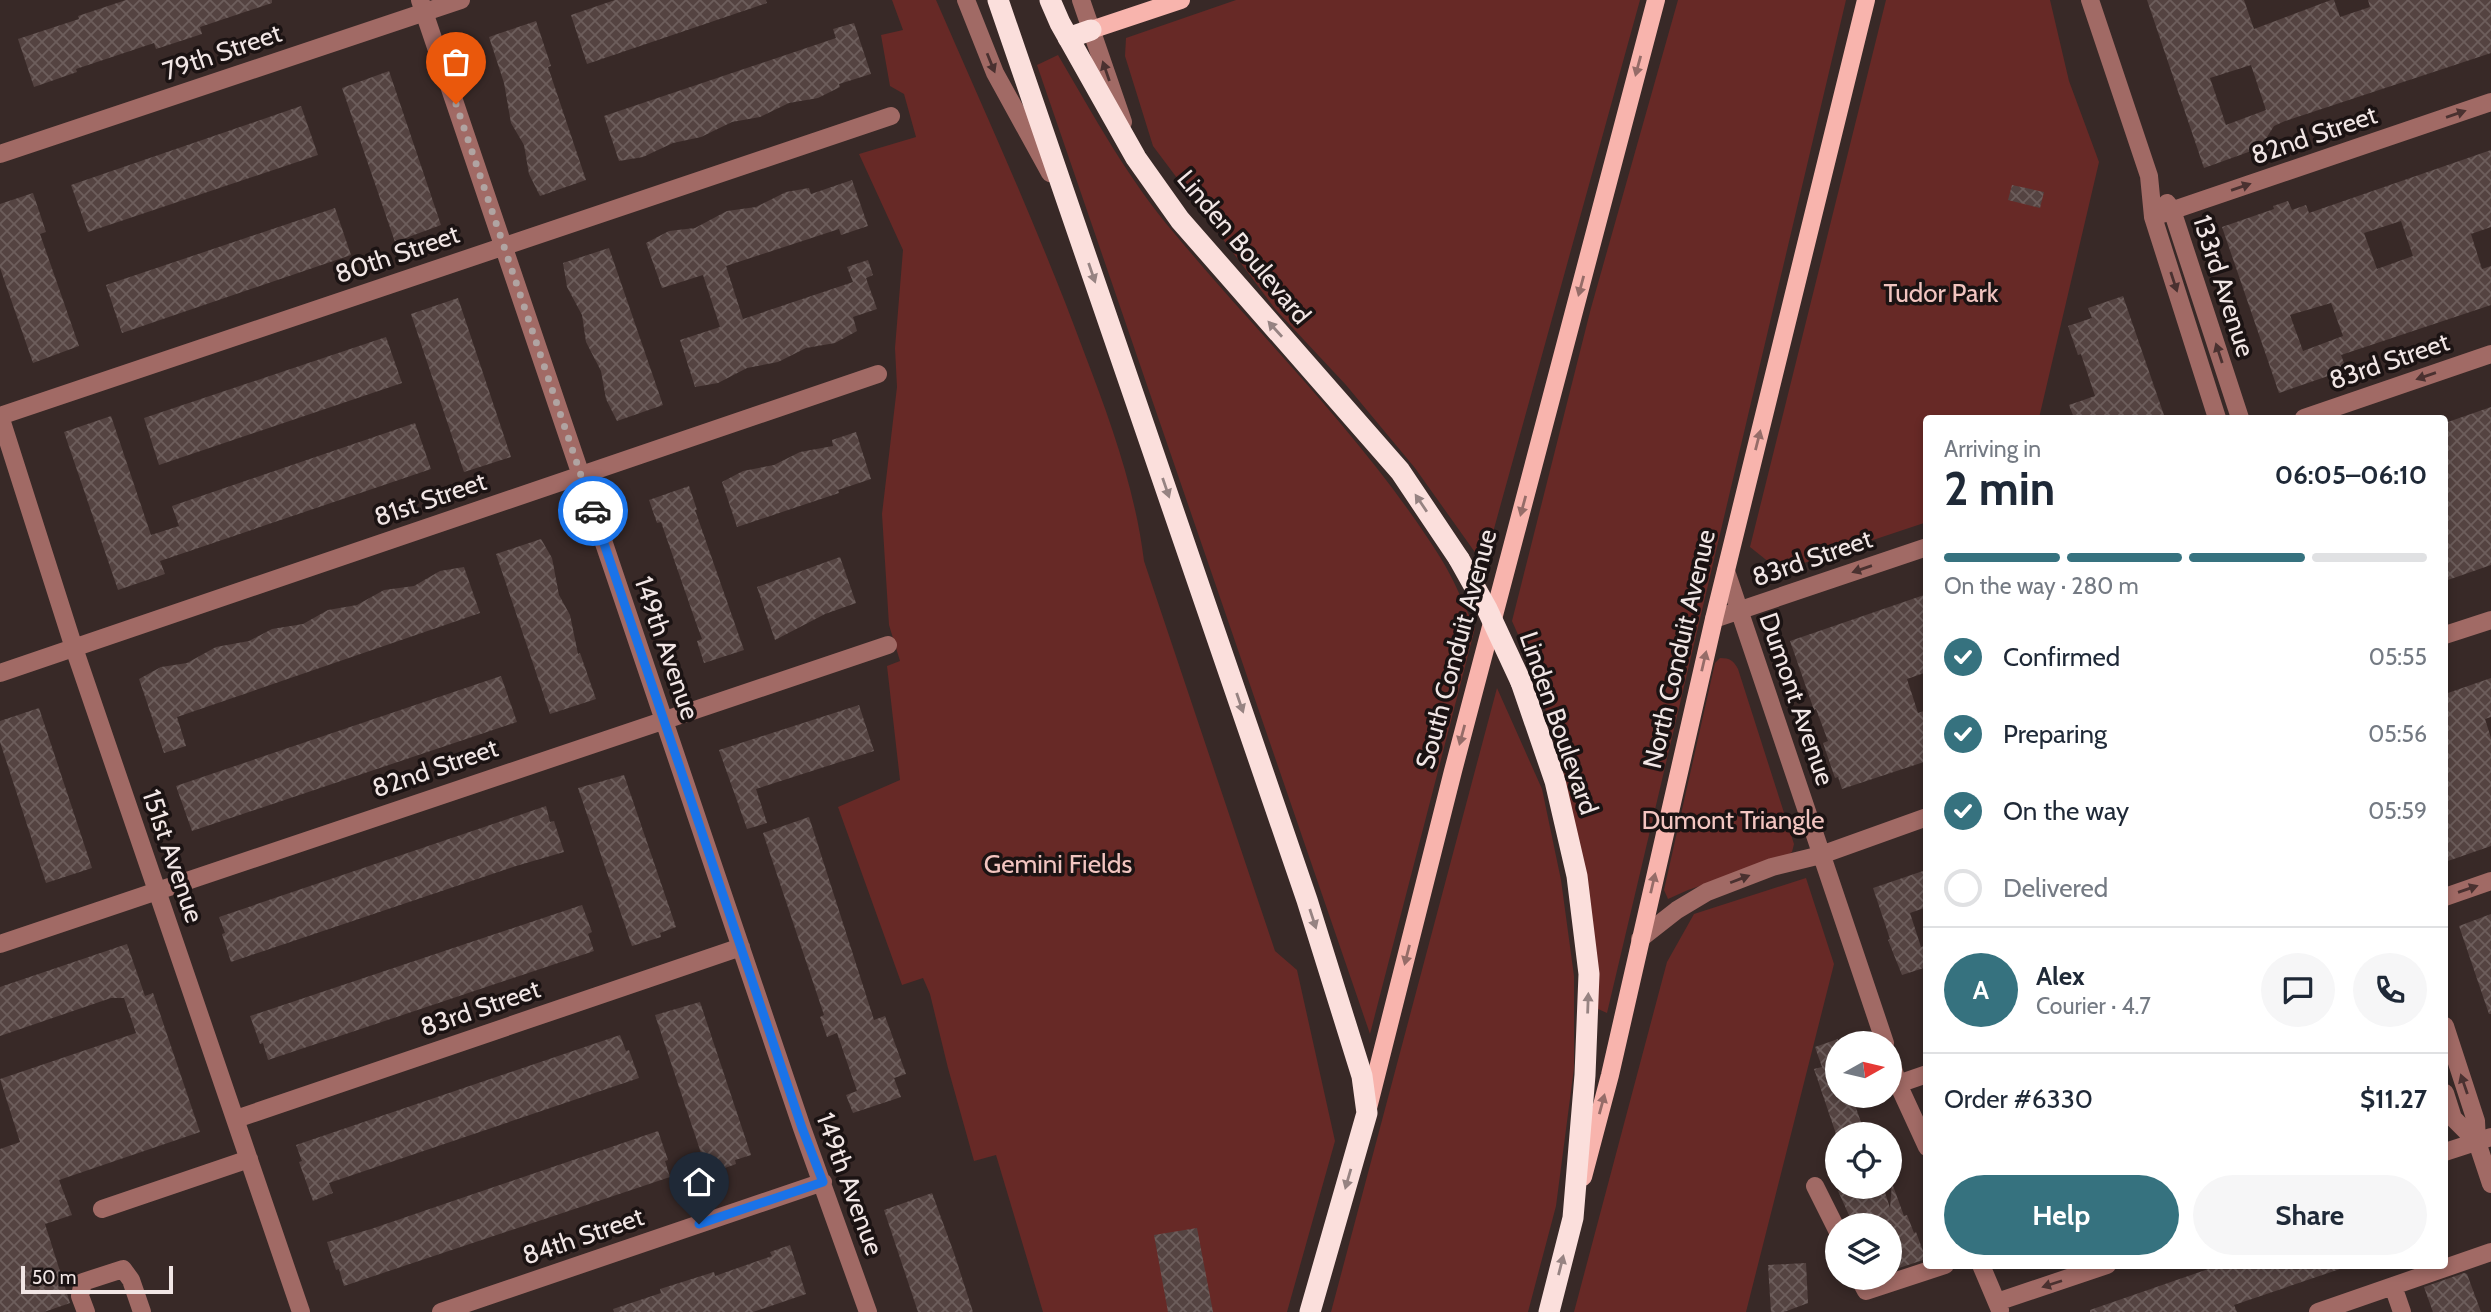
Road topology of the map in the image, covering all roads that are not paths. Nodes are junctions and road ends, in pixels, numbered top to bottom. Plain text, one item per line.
1 (461, 0) edge
2 (966, 0) edge
3 (998, 0) edge
4 (1050, 0) edge
5 (1082, 0) edge
6 (1181, 0) edge
7 (1656, 0) edge
8 (1866, 0) edge
9 (2090, 0) edge
10 (422, 6) edge
11 (1091, 30) junction
12 (1068, 38) junction
13 (2491, 102) edge
14 (891, 116) dead end
15 (0, 154) edge
16 (1136, 158) junction
17 (2149, 176) junction
18 (1070, 208) junction
19 (2172, 211) junction
20 (2153, 217) junction
21 (504, 246) junction
22 (2491, 354) edge
23 (878, 374) dead end
24 (2216, 415) edge
25 (2239, 415) edge
26 (2313, 415) edge
27 (0, 416) edge
28 (581, 475) junction
29 (1923, 548) edge
30 (1726, 571) junction
31 (1739, 611) junction
32 (1714, 619) junction
33 (2491, 620) edge
34 (2448, 634) edge
35 (888, 645) dead end
36 (74, 648) junction
37 (0, 673) edge
38 (663, 719) junction
39 (1923, 818) edge
40 (1821, 855) junction
41 (2491, 881) edge
42 (157, 890) junction
43 (2448, 896) edge
44 (1640, 939) junction
45 (0, 944) edge
46 (741, 947) junction
47 (1881, 1031) edge
48 (2448, 1035) edge
49 (1923, 1075) edge
50 (1902, 1083) edge
51 (1902, 1093) edge
52 (2448, 1102) edge
53 (1367, 1113) junction
54 (236, 1119) junction
55 (1923, 1138) edge
56 (2484, 1139) edge
57 (2448, 1152) edge
58 (249, 1158) junction
59 (823, 1182) junction
60 (2491, 1184) edge
61 (1815, 1186) dead end
62 (102, 1209) dead end
63 (1828, 1213) edge
64 (1573, 1218) junction
65 (2491, 1252) edge
66 (2448, 1267) edge
67 (1933, 1269) edge
68 (1983, 1269) edge
69 (2097, 1269) edge
70 (2442, 1269) edge
71 (1902, 1279) edge
72 (2393, 1286) junction
73 (1998, 1307) edge
74 (86, 1312) edge
75 (142, 1312) edge
76 (302, 1312) edge
77 (441, 1312) edge
78 (868, 1312) edge
79 (1310, 1312) edge
80 (1549, 1312) edge
81 (2318, 1312) edge
82 (2402, 1312) edge

1 - 10 street, 79th Street
2 -> 18 street
3 - 18 highway
4 - 12 highway, Linden Boulevard
5 - 11 street, Linden Boulevard
6 - 11 main road
7 -> 53 main road, South Conduit Avenue
30 -> 8 main road, North Conduit Avenue
9 - 17 street, 133rd Avenue
10 - 15 street, 79th Street
10 - 21 street, 149th Avenue
11 - 12 highway
16 -> 11 street, Linden Boulevard
12 - 16 highway, Linden Boulevard
19 -> 13 street, 82nd Street
14 - 21 street, 80th Street
64 -> 16 highway, Linden Boulevard, bridge
17 - 19 street, 133rd Avenue
17 - 20 street, 133rd Avenue
18 -> 53 highway
19 - 20 street, 82nd Street
25 -> 19 street, 133rd Avenue
20 -> 24 street, 133rd Avenue
21 - 27 street, 80th Street
21 - 28 street, 149th Avenue
22 -> 26 street, 83rd Street
23 - 28 street, 81st Street
27 - 36 street, 151st Avenue
28 - 36 street, 81st Street
28 - 38 street, 149th Avenue
29 -> 31 street, 83rd Street
30 - 31 street, Dumont Avenue
30 - 32 main road, North Conduit Avenue
31 - 32 street, 83rd Street
31 - 40 street, Dumont Avenue
44 -> 32 main road, North Conduit Avenue
33 - 34 street
35 - 38 street, 82nd Street
36 - 37 street, 81st Street
36 - 42 street, 151st Avenue
38 - 42 street, 82nd Street
38 - 46 street, 149th Avenue
39 - 40 street
44 -> 40 street
40 - 47 street, Dumont Avenue
43 -> 41 street
42 - 45 street, 82nd Street
42 - 54 street, 151st Avenue
64 -> 44 main road, North Conduit Avenue
46 - 54 street, 83rd Street
46 - 59 street, 149th Avenue
56 -> 48 street
49 - 50 street
51 - 55 street
52 - 56 street
53 -> 79 highway, South Conduit Avenue
54 - 58 street, 151st Avenue
56 - 57 street
56 - 60 street
58 - 62 street
58 - 76 street, 151st Avenue
59 - 77 street, 84th Street
59 - 78 street, 149th Avenue
61 - 63 street
80 -> 64 highway, North Conduit Avenue
65 - 66 street
67 - 71 street
68 - 73 street
69 -> 73 street
70 - 72 street
72 - 81 street
72 - 82 street
74 - 75 street

